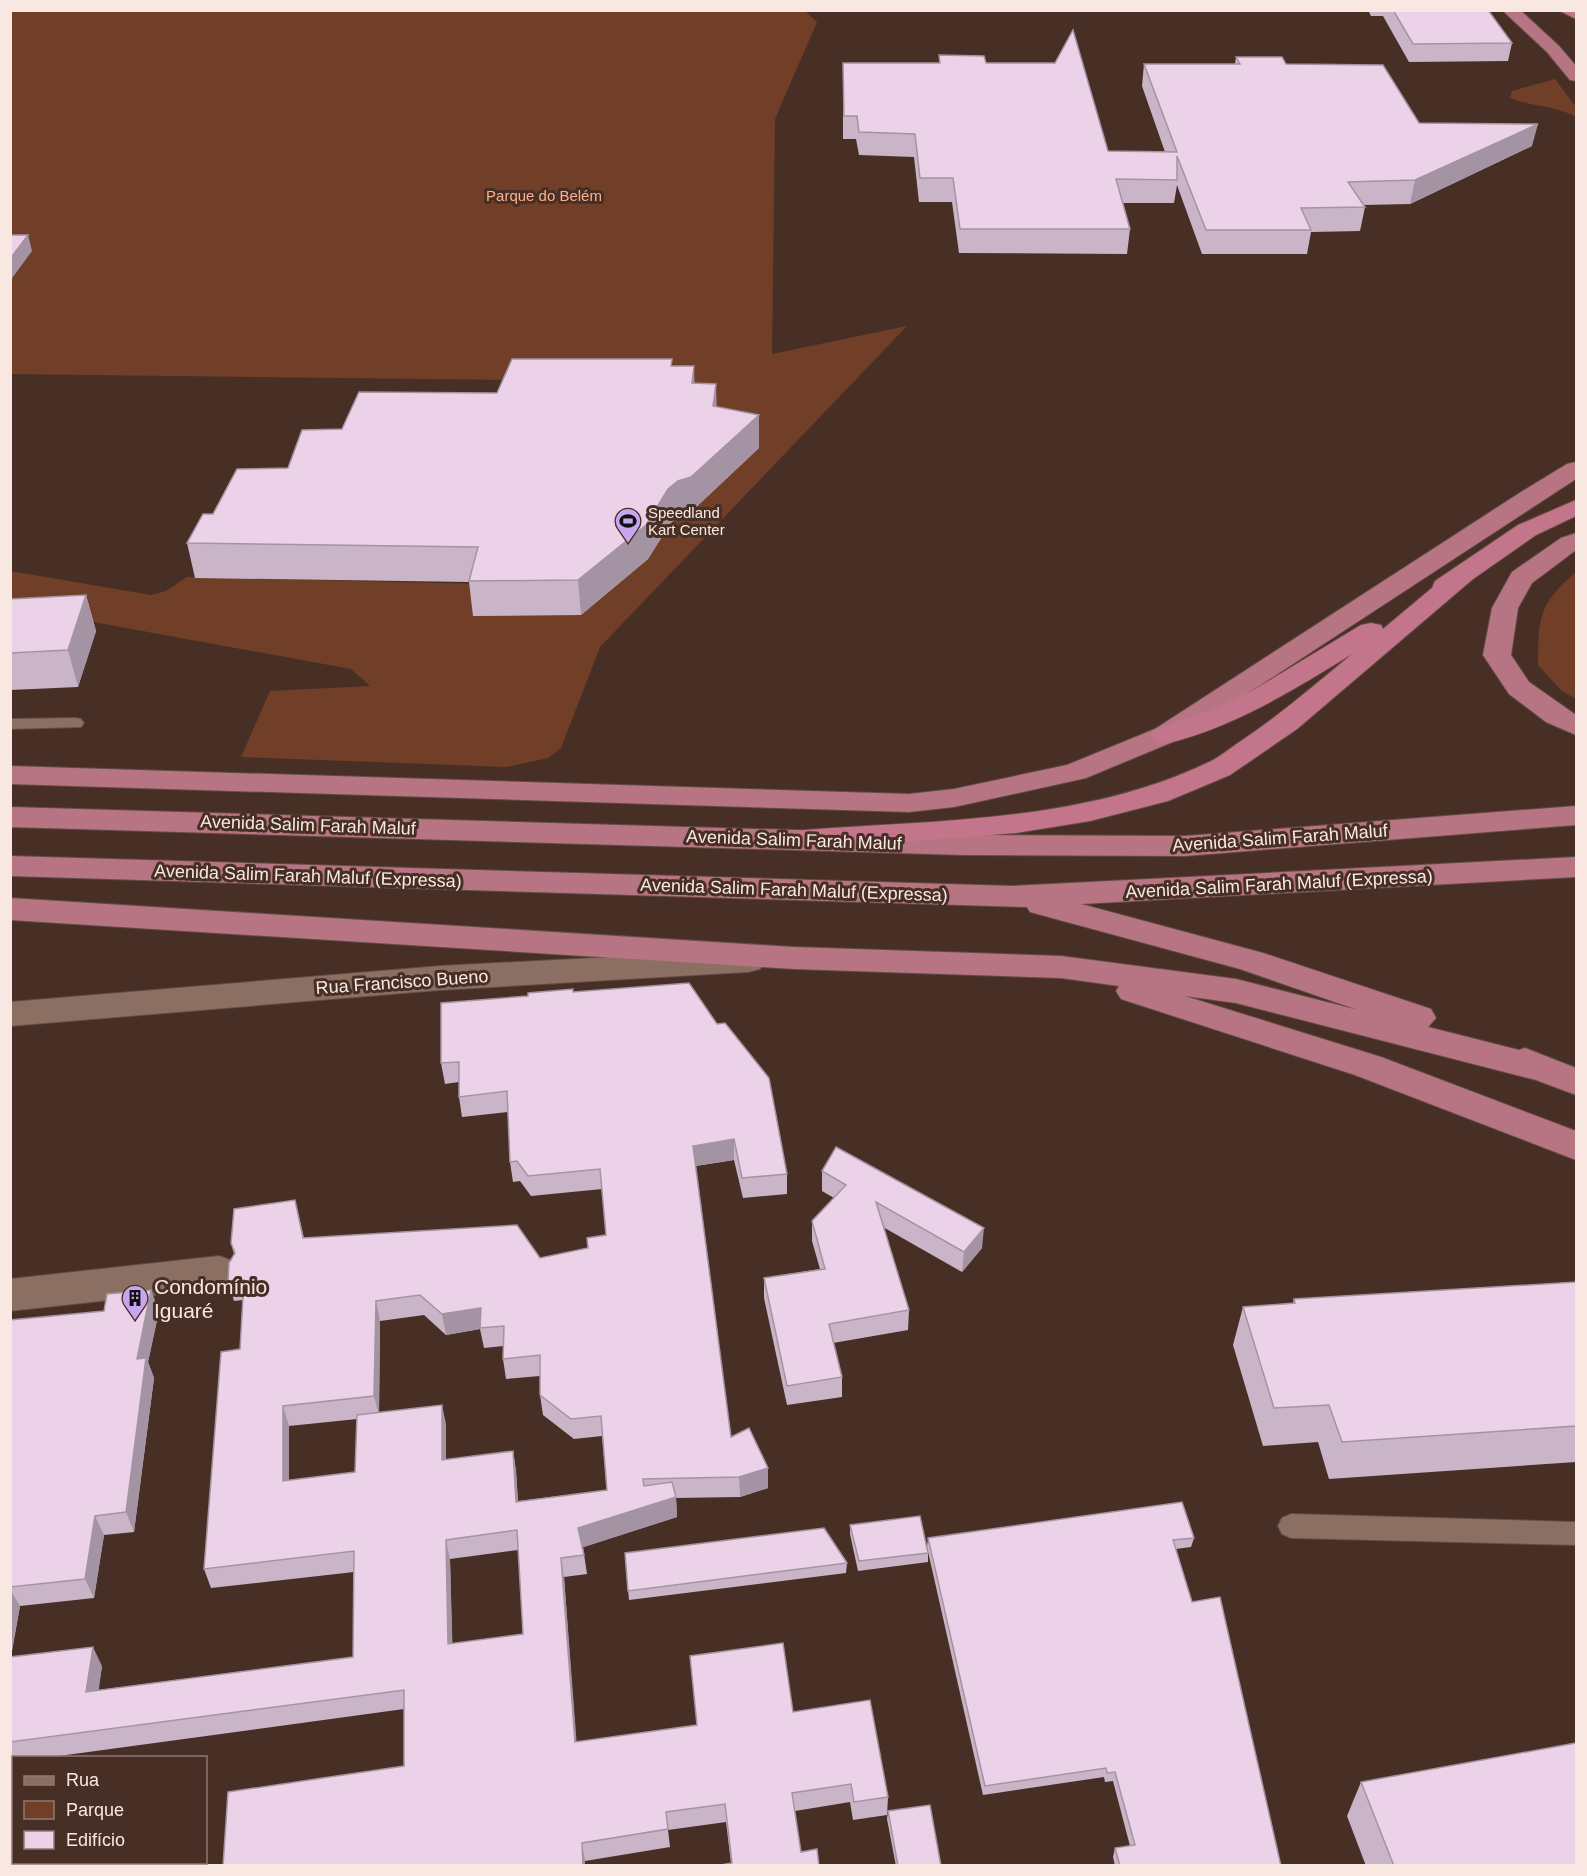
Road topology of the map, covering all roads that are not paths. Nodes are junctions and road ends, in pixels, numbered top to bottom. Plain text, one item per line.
1 (1510, 10) edge
2 (1566, 10) edge
3 (1576, 14) edge
4 (1576, 76) edge
5 (1576, 470) edge
6 (1576, 507) edge
7 (1576, 541) edge
8 (1462, 576) junction
9 (75, 723) dead end
10 (10, 724) edge
11 (1576, 726) edge
12 (1165, 735) junction
13 (10, 775) edge
14 (121, 779) junction
15 (1576, 816) edge
16 (10, 817) edge
17 (265, 824) junction
18 (805, 840) junction
19 (10, 866) edge
20 (1576, 867) edge
21 (217, 874) junction
22 (10, 892) edge
23 (1013, 897) junction
24 (10, 909) edge
25 (794, 958) junction
26 (1061, 967) junction
27 (10, 1014) edge
28 (1544, 1069) junction
29 (1576, 1082) edge
30 (1576, 1146) edge
31 (219, 1272) dead end
32 (10, 1295) edge
33 (1291, 1526) dead end
34 (1576, 1534) edge

1 - 4 highway
2 - 3 highway
5 - 12 highway
6 - 8 highway
7 - 11 highway
8 - 12 highway
8 - 18 highway
9 - 10 lane
12 - 14 highway
13 - 14 highway
14 - 17 highway
15 - 18 highway, Avenida Salim Farah Maluf
16 - 17 highway, Avenida Salim Farah Maluf
17 - 18 highway, Avenida Salim Farah Maluf
19 - 21 highway, Avenida Salim Farah Maluf (Expressa)
20 - 23 highway, Avenida Salim Farah Maluf (Expressa)
21 - 22 highway
21 - 23 highway, Avenida Salim Farah Maluf (Expressa)
23 - 28 highway
24 - 25 highway
25 - 26 highway
25 - 27 street, Rua Francisco Bueno
26 - 28 highway
26 - 30 highway
28 - 29 highway
31 - 32 street
33 - 34 lane

